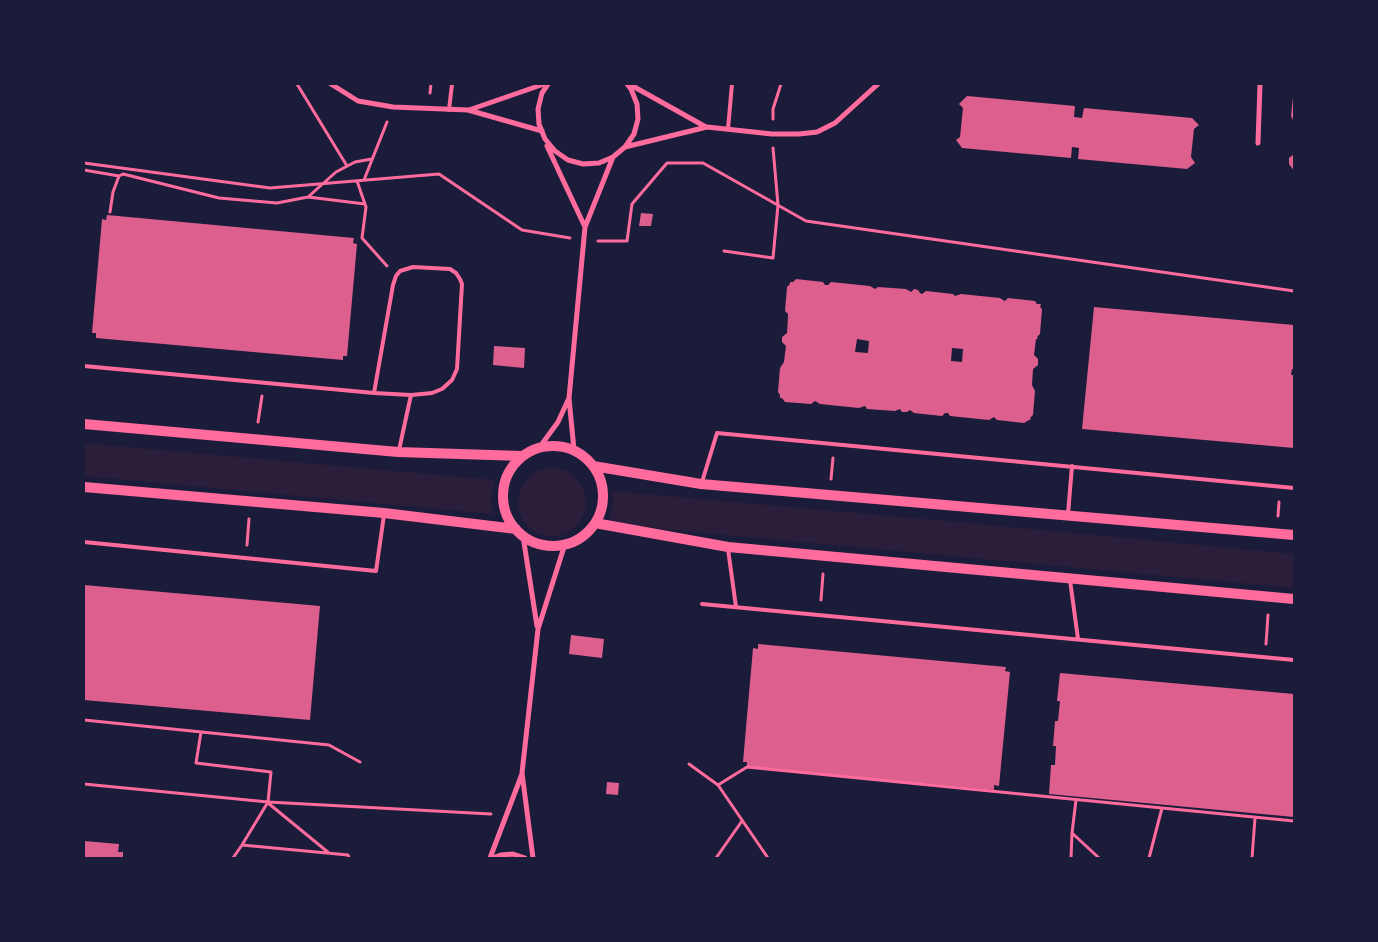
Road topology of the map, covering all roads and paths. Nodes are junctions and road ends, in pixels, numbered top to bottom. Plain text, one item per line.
1 (297, 84) edge
2 (331, 84) edge
3 (452, 84) edge
4 (544, 84) edge
5 (548, 84) edge
6 (628, 84) edge
7 (732, 84) edge
8 (781, 84) edge
9 (878, 84) edge
10 (1260, 84) edge
11 (393, 107) junction
12 (449, 110) junction
13 (468, 110) junction
14 (707, 127) junction
15 (728, 129) junction
16 (542, 131) junction
17 (772, 134) junction
18 (544, 139) junction
19 (1258, 143) dead end
20 (625, 147) junction
21 (613, 157) junction
22 (372, 159) junction
23 (84, 163) edge
24 (348, 166) junction
25 (84, 170) edge
26 (119, 176) junction
27 (364, 180) junction
28 (357, 181) junction
29 (323, 184) junction
30 (308, 197) junction
31 (365, 204) junction
32 (778, 205) junction
33 (110, 212) dead end
34 (585, 227) junction
35 (584, 240) junction
36 (724, 251) dead end
37 (396, 276) junction
38 (1294, 291) edge
39 (84, 366) edge
40 (263, 383) junction
41 (374, 394) junction
42 (411, 395) junction
43 (569, 398) junction
44 (84, 424) edge
45 (256, 440) junction
46 (834, 445) junction
47 (540, 448) junction
48 (574, 450) junction
49 (398, 452) junction
50 (522, 456) junction
51 (593, 466) junction
52 (1072, 466) junction
53 (701, 484) junction
54 (1280, 486) junction
55 (84, 487) edge
56 (1294, 488) edge
57 (830, 494) junction
58 (251, 502) junction
59 (384, 513) junction
60 (1067, 516) junction
61 (595, 523) junction
62 (520, 532) junction
63 (1276, 534) junction
64 (1294, 535) edge
65 (84, 542) edge
66 (565, 544) junction
67 (728, 546) junction
68 (824, 556) junction
69 (246, 558) junction
70 (1070, 578) junction
71 (1270, 597) junction
72 (1294, 599) edge
73 (702, 604) dead end
74 (736, 607) junction
75 (819, 615) junction
76 (538, 629) junction
77 (1078, 639) junction
78 (1264, 657) junction
79 (1294, 660) edge
80 (84, 720) edge
81 (201, 732) junction
82 (360, 762) dead end
83 (689, 764) dead end
84 (522, 773) junction
85 (84, 784) edge
86 (718, 785) junction
87 (1076, 800) junction
88 (268, 802) junction
89 (1162, 808) junction
90 (506, 815) junction
91 (1255, 818) junction
92 (742, 821) junction
93 (1294, 822) edge
94 (1072, 833) junction
95 (242, 845) junction
96 (329, 853) junction
97 (233, 858) edge
98 (349, 858) edge
99 (491, 858) edge
100 (525, 858) edge
101 (533, 858) edge
102 (716, 858) edge
103 (768, 858) edge
104 (1071, 858) edge
105 (1099, 858) edge
106 (1149, 858) edge
107 (1252, 858) edge

1 - 24 path
2 - 11 street
3 - 12 lane
4 - 13 street
5 - 16 street
6 - 14 street
6 - 20 street
7 - 15 lane
8 - 17 path
9 - 17 street
10 - 19 street
11 - 12 street
11 - 22 path
12 - 13 street
13 - 16 street
14 - 15 street
14 - 20 street
15 - 17 street
16 - 18 street
17 - 32 path
18 - 21 street
18 - 34 street
20 - 21 street
21 - 34 street
22 - 24 path
22 - 27 path
23 - 29 path
24 - 29 path
25 - 26 path
26 - 30 path
26 - 33 path
27 - 28 path
27 - 35 path
28 - 29 path
28 - 31 path
29 - 30 path
30 - 31 path
31 - 37 path
32 - 35 path
32 - 36 path
32 - 38 path
34 - 35 street
35 - 43 street
37 - 41 lane
37 - 42 lane
39 - 40 lane
40 - 41 lane
40 - 45 path
41 - 42 lane
42 - 49 lane
43 - 47 street
43 - 48 street
44 - 45 main road
45 - 49 main road
46 - 52 lane
46 - 53 lane
46 - 57 path
47 - 48 main road
47 - 50 main road
48 - 51 main road
49 - 50 main road
50 - 62 main road
51 - 53 main road
51 - 61 main road
52 - 54 lane
52 - 60 lane
53 - 57 main road
54 - 56 lane
54 - 63 path
55 - 58 main road
57 - 60 main road
58 - 59 main road
58 - 69 path
59 - 62 main road
59 - 69 lane
60 - 63 main road
61 - 66 main road
61 - 67 main road
62 - 66 main road
62 - 76 street
63 - 64 main road
65 - 69 lane
66 - 76 street
67 - 68 main road
67 - 74 lane
68 - 70 main road
68 - 75 path
70 - 71 main road
70 - 77 lane
71 - 72 main road
71 - 78 path
73 - 74 lane
74 - 75 lane
75 - 77 lane
76 - 84 street
77 - 78 lane
78 - 79 lane
80 - 81 path
81 - 82 path
81 - 88 path
83 - 86 path
84 - 90 street
84 - 101 street
85 - 88 path
86 - 87 path
86 - 92 path
87 - 89 path
87 - 94 path
88 - 90 path
88 - 95 path
88 - 96 path
89 - 91 path
89 - 106 path
90 - 99 street
91 - 93 path
91 - 107 path
92 - 102 path
92 - 103 path
94 - 104 path
94 - 105 path
95 - 96 path
95 - 97 path
96 - 98 path
99 - 100 street

